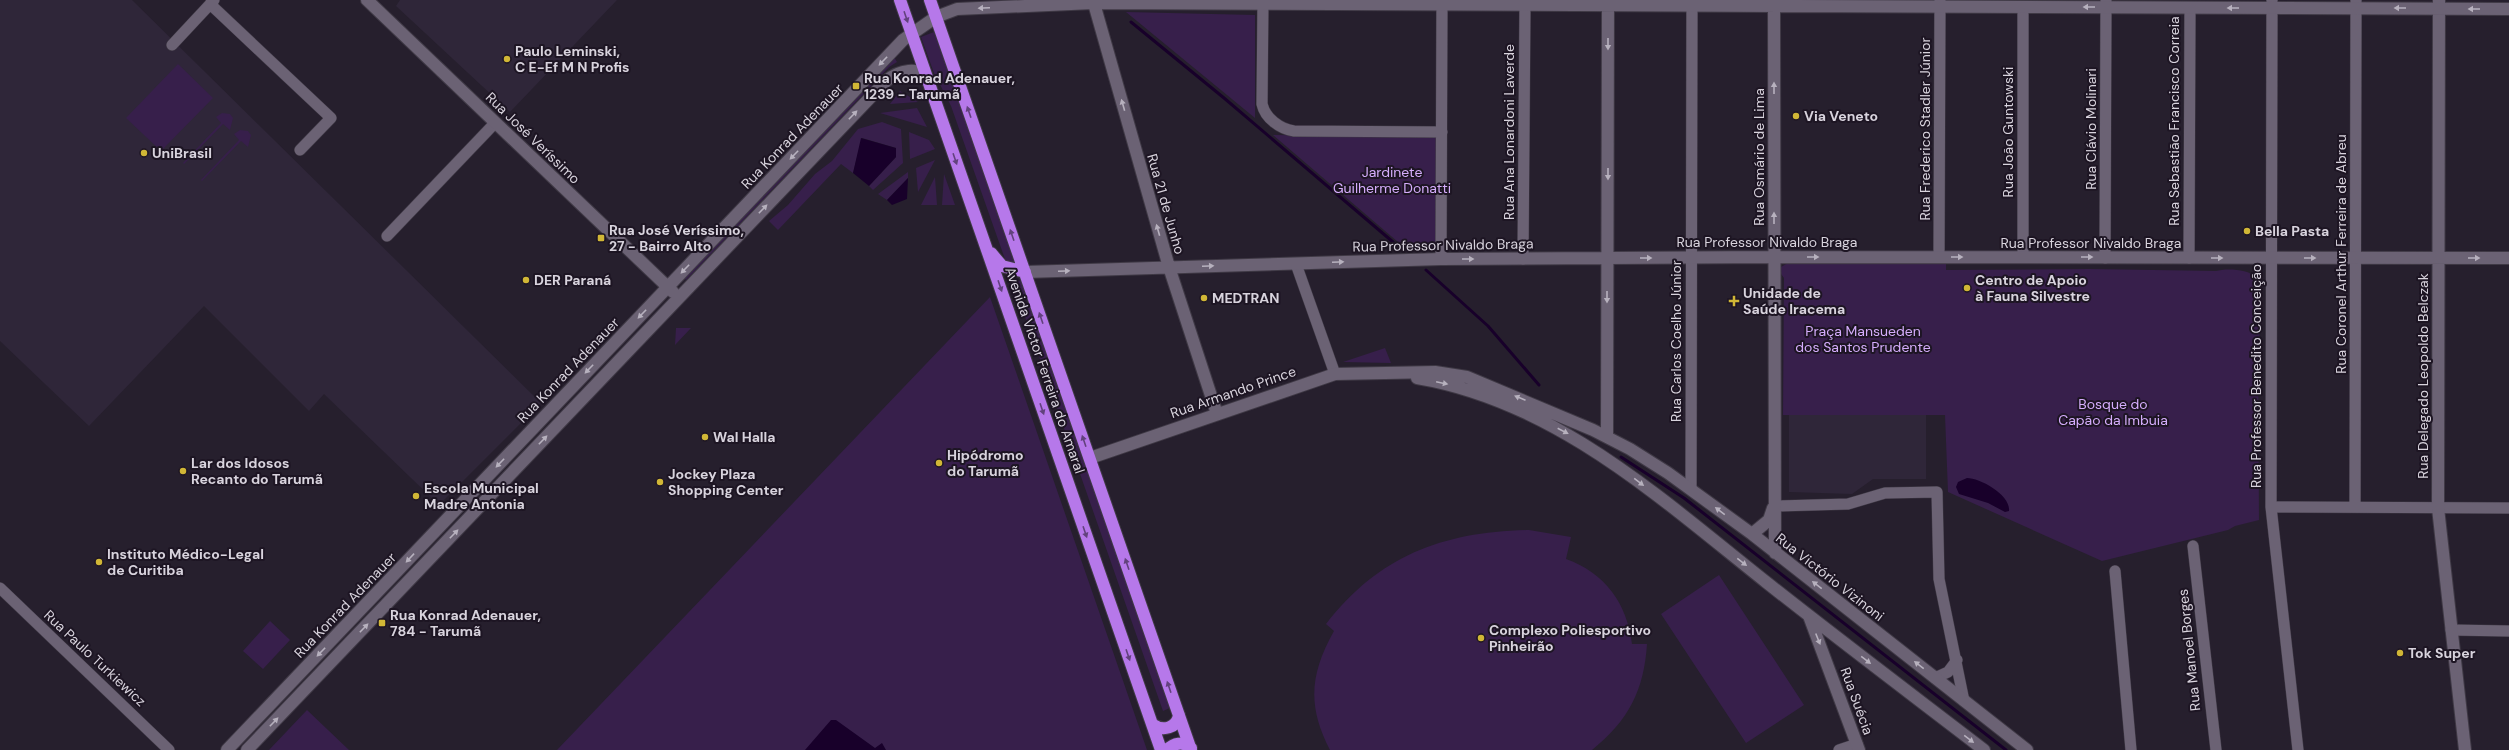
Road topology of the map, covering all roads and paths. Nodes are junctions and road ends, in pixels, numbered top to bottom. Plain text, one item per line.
1 (367, 0) edge
2 (900, 0) edge
3 (930, 0) edge
4 (1093, 1) edge
5 (212, 2) edge
6 (1263, 2) edge
7 (1442, 2) edge
8 (1608, 3) edge
9 (1692, 3) edge
10 (1774, 3) edge
11 (1857, 3) edge
12 (1940, 3) edge
13 (2106, 4) edge
14 (2272, 4) edge
15 (2356, 4) edge
16 (2439, 4) edge
17 (1524, 5) junction
18 (2023, 7) junction
19 (2190, 8) junction
20 (2509, 9) edge
21 (936, 17) junction
22 (911, 34) junction
23 (172, 45) dead end
24 (929, 82) junction
25 (495, 123) junction
26 (1442, 132) junction
27 (300, 150) dead end
28 (387, 236) dead end
29 (987, 249) junction
30 (1691, 257) junction
31 (1774, 257) junction
32 (1939, 257) junction
33 (2023, 257) junction
34 (1523, 258) junction
35 (1607, 258) junction
36 (2106, 258) junction
37 (2189, 258) junction
38 (2271, 258) junction
39 (2356, 258) junction
40 (2438, 258) junction
41 (2509, 258) edge
42 (1441, 259) junction
43 (1296, 264) junction
44 (1169, 267) junction
45 (1025, 272) junction
46 (667, 287) junction
47 (679, 298) junction
48 (1334, 374) junction
49 (1390, 374) junction
50 (1217, 414) junction
51 (1607, 437) junction
52 (1090, 458) junction
53 (1691, 489) junction
54 (1774, 506) junction
55 (2271, 507) junction
56 (2355, 507) junction
57 (2438, 508) junction
58 (2509, 508) edge
59 (1752, 534) junction
60 (2193, 546) dead end
61 (1775, 553) junction
62 (2115, 571) dead end
63 (0, 588) edge
64 (1809, 615) junction
65 (2452, 630) junction
66 (2509, 631) edge
67 (1842, 642) junction
68 (1957, 660) junction
69 (1827, 662) junction
70 (1935, 678) junction
71 (1964, 701) junction
72 (1179, 714) junction
73 (1152, 724) junction
74 (1858, 747) edge
75 (1191, 749) edge
76 (169, 750) edge
77 (227, 750) edge
78 (247, 750) edge
79 (1161, 750) edge
80 (1167, 750) edge
81 (1839, 750) edge
82 (1984, 750) edge
83 (2027, 750) edge
84 (2131, 750) edge
85 (2216, 750) edge
86 (2298, 750) edge
87 (2465, 750) edge

1 - 25 main road, Rua José Veríssimo
2 -> 22 highway, Avenida Victor Ferreira do Amaral
3 - 21 highway, Avenida Victor Ferreira do Amaral
4 - 6 main road, Rua Konrad Adenauer
4 -> 21 main road, Rua Konrad Adenauer
44 -> 4 main road, Rua 21 de Junho
5 - 23 street
5 - 27 street
6 - 7 main road, Rua Konrad Adenauer
6 - 26 street
7 - 17 main road, Rua Konrad Adenauer
7 - 26 street
8 - 9 main road, Rua Konrad Adenauer
8 - 17 main road, Rua Konrad Adenauer
8 -> 35 main road
9 - 10 main road, Rua Konrad Adenauer
9 - 30 street, Rua Carlos Coelho Júnior
10 - 11 main road, Rua Konrad Adenauer
31 -> 10 main road, Rua Osmário de Lima
11 - 12 main road, Rua Konrad Adenauer
12 - 18 main road, Rua Konrad Adenauer
12 - 32 street, Rua Frederico Stadler Júnior
13 -> 18 main road, Rua Konrad Adenauer
13 - 19 main road, Rua Konrad Adenauer
13 - 36 street, Rua Clávio Molinari
14 - 15 main road, Rua Konrad Adenauer
14 -> 19 main road, Rua Konrad Adenauer
14 - 38 street, Rua Professor Benedito Conceição
16 -> 15 main road, Rua Konrad Adenauer
15 - 39 street, Rua Coronel Arthur Ferreira de Abreu
20 -> 16 main road, Rua Konrad Adenauer
16 - 40 main road, Rua Delegado Leopoldo Belczak
17 - 34 street, Rua Ana Lonardoni Laverde
18 - 33 street, Rua João Guntowski
19 - 37 street, Rua Sebastião Francisco Correia
21 - 22 main road, Rua Konrad Adenauer
45 -> 21 highway, Avenida Victor Ferreira do Amaral
22 - 24 highway, Avenida Victor Ferreira do Amaral
22 -> 46 main road, Rua Konrad Adenauer
24 -> 29 highway, Avenida Victor Ferreira do Amaral
47 -> 24 main road, Rua Konrad Adenauer
25 - 28 street
25 - 46 main road, Rua José Veríssimo
26 - 42 street
29 - 45 highway
29 -> 73 highway, Avenida Victor Ferreira do Amaral
30 - 31 main road, Rua Professor Nivaldo Braga
35 -> 30 main road, Rua Professor Nivaldo Braga
30 - 53 street, Rua Carlos Coelho Júnior
31 -> 32 main road, Rua Professor Nivaldo Braga
31 - 54 main road, Rua Osmário de Lima
32 -> 33 main road, Rua Professor Nivaldo Braga
33 -> 36 main road, Rua Professor Nivaldo Braga
34 - 35 main road, Rua Professor Nivaldo Braga
42 -> 34 main road, Rua Professor Nivaldo Braga
35 -> 51 main road
36 - 37 main road, Rua Professor Nivaldo Braga
37 -> 38 main road, Rua Professor Nivaldo Braga
38 -> 39 main road, Rua Professor Nivaldo Braga
38 - 55 street, Rua Professor Benedito Conceição
39 - 40 main road, Rua Professor Nivaldo Braga
39 - 56 street, Rua Coronel Arthur Ferreira de Abreu
40 -> 41 main road, Rua Professor Nivaldo Braga
40 - 57 main road, Rua Delegado Leopoldo Belczak
43 -> 42 main road, Rua Professor Nivaldo Braga
44 -> 43 main road, Rua Professor Nivaldo Braga
43 - 48 street
45 -> 44 main road, Rua Professor Nivaldo Braga
44 - 50 main road, Rua 21 de Junho
52 -> 45 highway, Avenida Victor Ferreira do Amaral
46 - 47 main road, Rua José Veríssimo
46 -> 77 main road, Rua Konrad Adenauer
78 -> 47 main road, Rua Konrad Adenauer
48 - 49 main road, Rua Armando Prince
48 - 50 main road, Rua Armando Prince
51 -> 49 main road, Rua Armando Prince
49 -> 64 main road, Rua Armando Prince
50 - 52 main road, Rua Armando Prince
51 - 53 main road, Rua Victório Vizinoni
72 -> 52 highway, Avenida Victor Ferreira do Amaral
59 -> 53 main road, Rua Victório Vizinoni
54 - 59 main road, Rua Osmário de Lima
54 - 61 main road, Rua Osmário de Lima
54 - 68 street
55 - 56 street
55 - 86 street, Rua Professor Benedito Conceição
56 - 57 street
57 - 58 street
57 - 65 main road, Rua Delegado Leopoldo Belczak
59 - 61 main road, Rua Victório Vizinoni
60 - 85 street, Rua Manoel Borges
70 -> 61 main road, Rua Victório Vizinoni
62 - 84 street
63 - 76 street, Rua Paulo Turkiewicz
64 - 67 main road
64 -> 69 main road, Rua Suécia
65 - 66 street
65 - 87 main road, Rua Delegado Leopoldo Belczak
67 - 69 main road, Rua Suécia
67 -> 82 main road
68 - 70 street
68 - 71 street
69 - 74 main road, Rua Suécia
70 - 71 main road, Rua Victório Vizinoni
71 - 83 main road, Rua Victório Vizinoni
72 - 73 highway
72 - 75 highway, Avenida Victor Ferreira do Amaral
73 - 79 highway, Avenida Victor Ferreira do Amaral
74 - 81 street
75 - 80 highway

